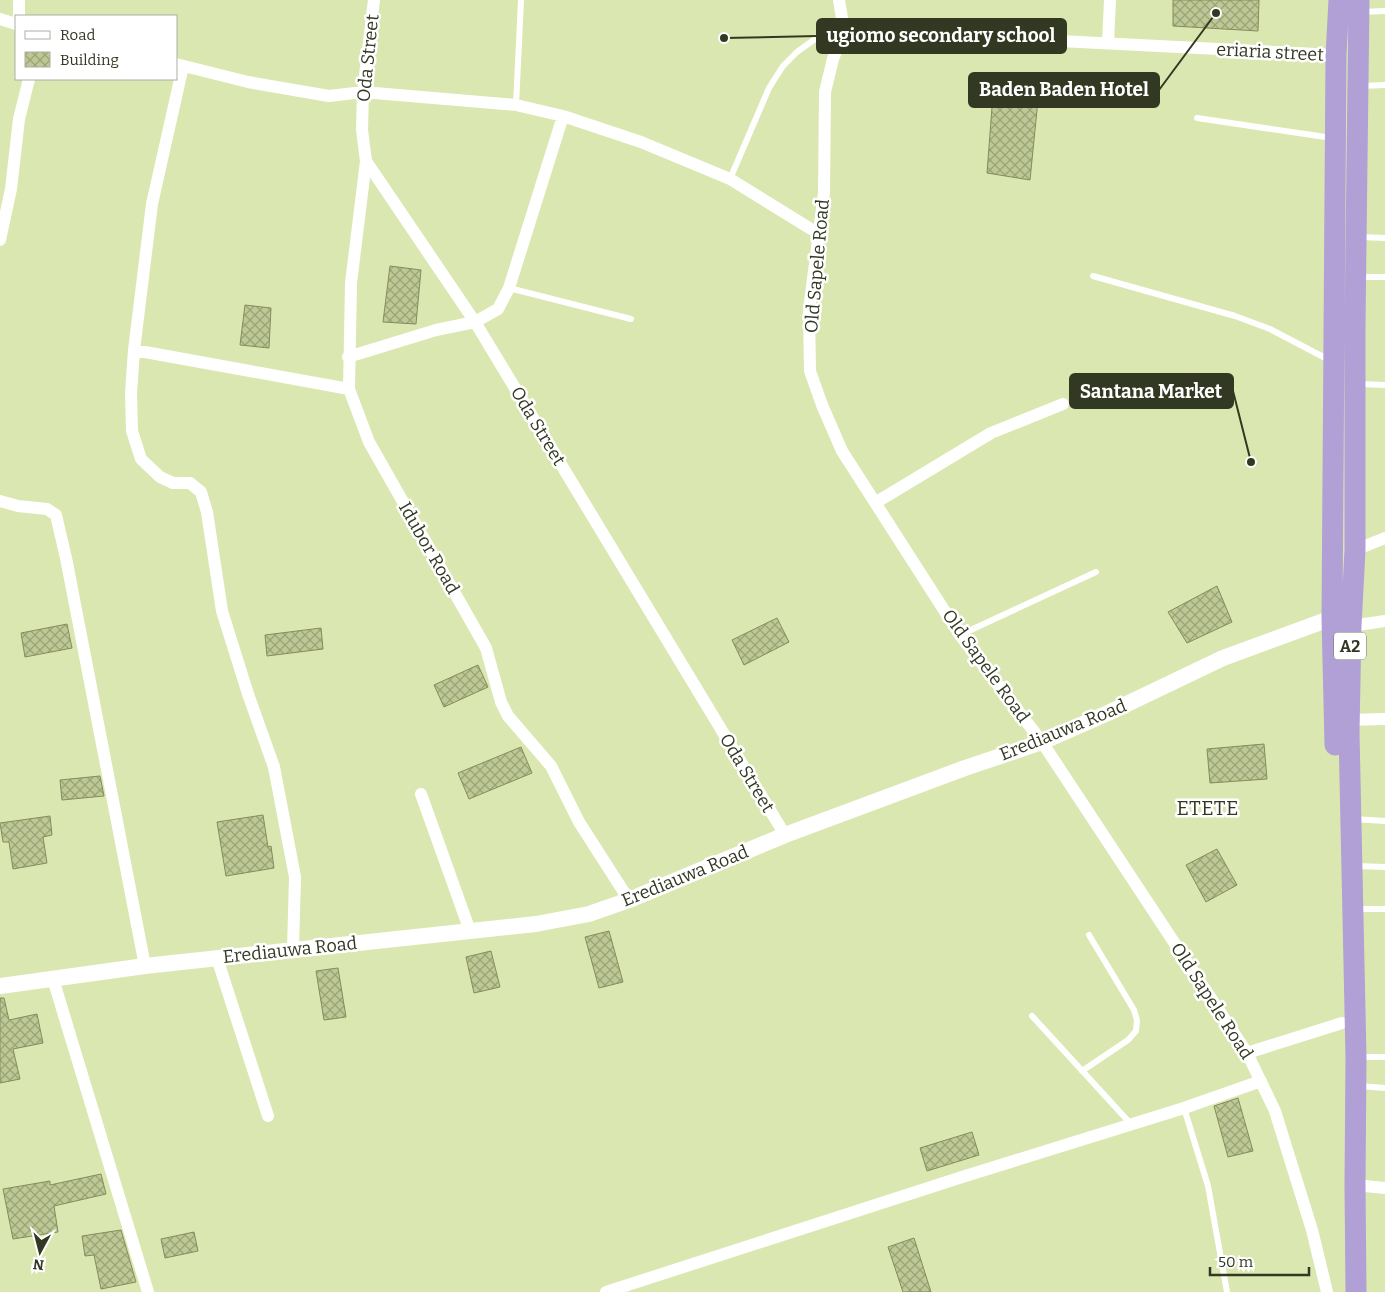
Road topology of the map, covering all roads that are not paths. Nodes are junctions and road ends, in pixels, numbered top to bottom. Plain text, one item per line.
1 (20, 0) edge
2 (374, 0) edge
3 (521, 0) edge
4 (839, 0) edge
5 (1110, 0) edge
6 (1339, 0) edge
7 (1359, 6) edge
8 (1385, 11) edge
9 (19, 15) edge
10 (0, 19) edge
11 (15, 24) edge
12 (844, 30) junction
13 (1108, 43) junction
14 (1336, 55) junction
15 (180, 65) edge
16 (29, 80) edge
17 (177, 80) edge
18 (1385, 85) edge
19 (363, 92) junction
20 (1359, 95) junction
21 (1336, 104) junction
22 (516, 105) junction
23 (563, 116) junction
24 (1197, 118) dead end
25 (1336, 139) junction
26 (366, 161) junction
27 (730, 179) junction
28 (819, 234) junction
29 (1356, 237) junction
30 (1385, 238) edge
31 (0, 240) edge
32 (1093, 276) dead end
33 (1385, 276) edge
34 (1356, 277) junction
35 (509, 288) junction
36 (632, 319) dead end
37 (475, 322) junction
38 (134, 350) junction
39 (348, 357) junction
40 (1334, 363) junction
41 (1355, 384) junction
42 (1385, 385) edge
43 (349, 389) junction
44 (1063, 404) dead end
45 (0, 501) edge
46 (875, 503) junction
47 (1385, 538) edge
48 (1355, 550) junction
49 (1096, 572) dead end
50 (1385, 621) edge
51 (1341, 622) junction
52 (960, 635) junction
53 (1385, 719) edge
54 (1349, 720) junction
55 (1042, 742) junction
56 (421, 794) dead end
57 (1351, 819) junction
58 (1385, 821) edge
59 (785, 835) junction
60 (1352, 866) junction
61 (1385, 867) edge
62 (629, 900) junction
63 (1353, 909) junction
64 (1385, 909) edge
65 (470, 931) junction
66 (1089, 935) dead end
67 (293, 950) junction
68 (217, 958) junction
69 (145, 966) junction
70 (53, 979) junction
71 (1, 982) edge
72 (1032, 1016) dead end
73 (1342, 1023) junction
74 (1247, 1053) junction
75 (1356, 1057) junction
76 (1385, 1057) edge
77 (1082, 1071) junction
78 (1262, 1080) junction
79 (1356, 1086) junction
80 (1385, 1088) edge
81 (1184, 1108) junction
82 (268, 1116) dead end
83 (1130, 1123) junction
84 (1355, 1185) junction
85 (1385, 1188) edge
86 (148, 1292) edge
87 (606, 1292) edge
88 (1227, 1292) edge
89 (1327, 1292) edge
90 (1344, 1292) edge
91 (1356, 1292) edge

1 - 9 street
2 - 19 street, Oda Street
3 - 22 lane
4 - 12 street
5 - 13 street
6 - 14 highway, A2
7 - 8 lane
7 - 20 highway, A2
10 - 11 street
12 - 13 street, eriaria street
12 - 27 lane
12 - 28 street, Old Sapele Road
13 - 14 street, eriaria street
14 - 21 highway, A2
15 - 19 street
16 - 31 street
17 - 38 street
18 - 20 lane
19 - 22 street
19 - 26 street, Oda Street
20 - 21 highway
20 - 29 highway, A2
21 - 25 highway, A2
22 - 23 street
23 - 27 street
23 - 35 street
24 - 25 lane
25 - 40 highway, A2
26 - 37 street, Oda Street
26 - 39 street, Idubor Road
27 - 28 street
28 - 46 street, Old Sapele Road
29 - 30 lane
29 - 34 highway, A2
32 - 40 lane
33 - 34 lane
34 - 41 highway, A2
35 - 36 lane
35 - 37 street
37 - 39 street
37 - 59 street, Oda Street
38 - 43 street
38 - 67 street
39 - 43 street, Idubor Road
40 - 51 highway, A2
41 - 42 lane
41 - 48 highway, A2
43 - 62 street, Idubor Road
44 - 46 street
45 - 69 street
46 - 52 street, Old Sapele Road
47 - 48 street
48 - 51 highway, A2
49 - 52 lane
50 - 51 street
51 - 54 highway, A2
51 - 55 street, Erediauwa Road
51 - 73 highway, A2
52 - 55 street, Old Sapele Road
53 - 54 street
54 - 57 highway, A2
55 - 59 street, Erediauwa Road
55 - 74 street, Old Sapele Road
56 - 65 street
57 - 58 lane
57 - 60 highway, A2
59 - 62 street, Erediauwa Road
60 - 61 lane
60 - 63 highway, A2
62 - 65 street, Erediauwa Road
63 - 64 lane
63 - 75 highway, A2
65 - 67 street, Erediauwa Road
66 - 77 lane
67 - 68 street, Erediauwa Road
68 - 69 street, Erediauwa Road
68 - 82 street
69 - 70 street, Erediauwa Road
70 - 71 street, Erediauwa Road
70 - 86 street
72 - 77 lane
73 - 74 street
73 - 90 highway, A2
74 - 78 street, Old Sapele Road
75 - 76 lane
75 - 79 highway, A2
77 - 83 lane
78 - 81 street
78 - 89 street, Old Sapele Road
79 - 80 lane
79 - 84 highway, A2
81 - 83 street
81 - 88 lane
83 - 87 street
84 - 85 street
84 - 91 highway, A2

